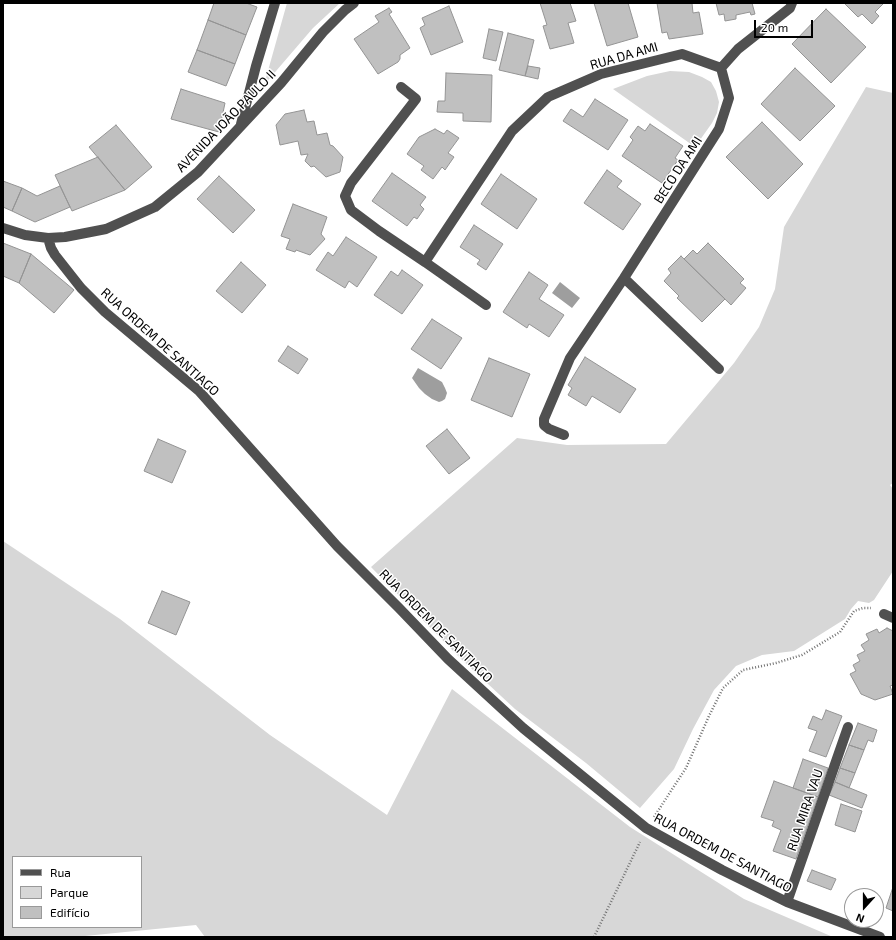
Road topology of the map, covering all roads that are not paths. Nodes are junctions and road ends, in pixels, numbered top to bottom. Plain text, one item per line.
1 (275, 3) edge
2 (354, 3) edge
3 (792, 3) edge
4 (721, 68) junction
5 (401, 87) dead end
6 (240, 126) junction
7 (3, 228) edge
8 (48, 238) junction
9 (425, 262) junction
10 (624, 278) junction
11 (486, 305) dead end
12 (719, 369) dead end
13 (564, 435) dead end
14 (848, 727) dead end
15 (787, 902) junction
16 (880, 937) edge

1 - 6 street
2 - 6 street, AVENIDA JOÃO PAULO II
3 - 4 street
4 - 9 street, RUA DA AMI
4 - 10 street, BECO DA AMI
5 - 9 street
6 - 8 street, AVENIDA JOÃO PAULO II
7 - 8 street, AVENIDA JOÃO PAULO II
8 - 15 street, RUA ORDEM DE SANTIAGO
9 - 11 street
10 - 12 street
10 - 13 street, BECO DA AMI
14 - 15 street, RUA MIRA VAU
15 - 16 street, RUA ORDEM DE SANTIAGO

